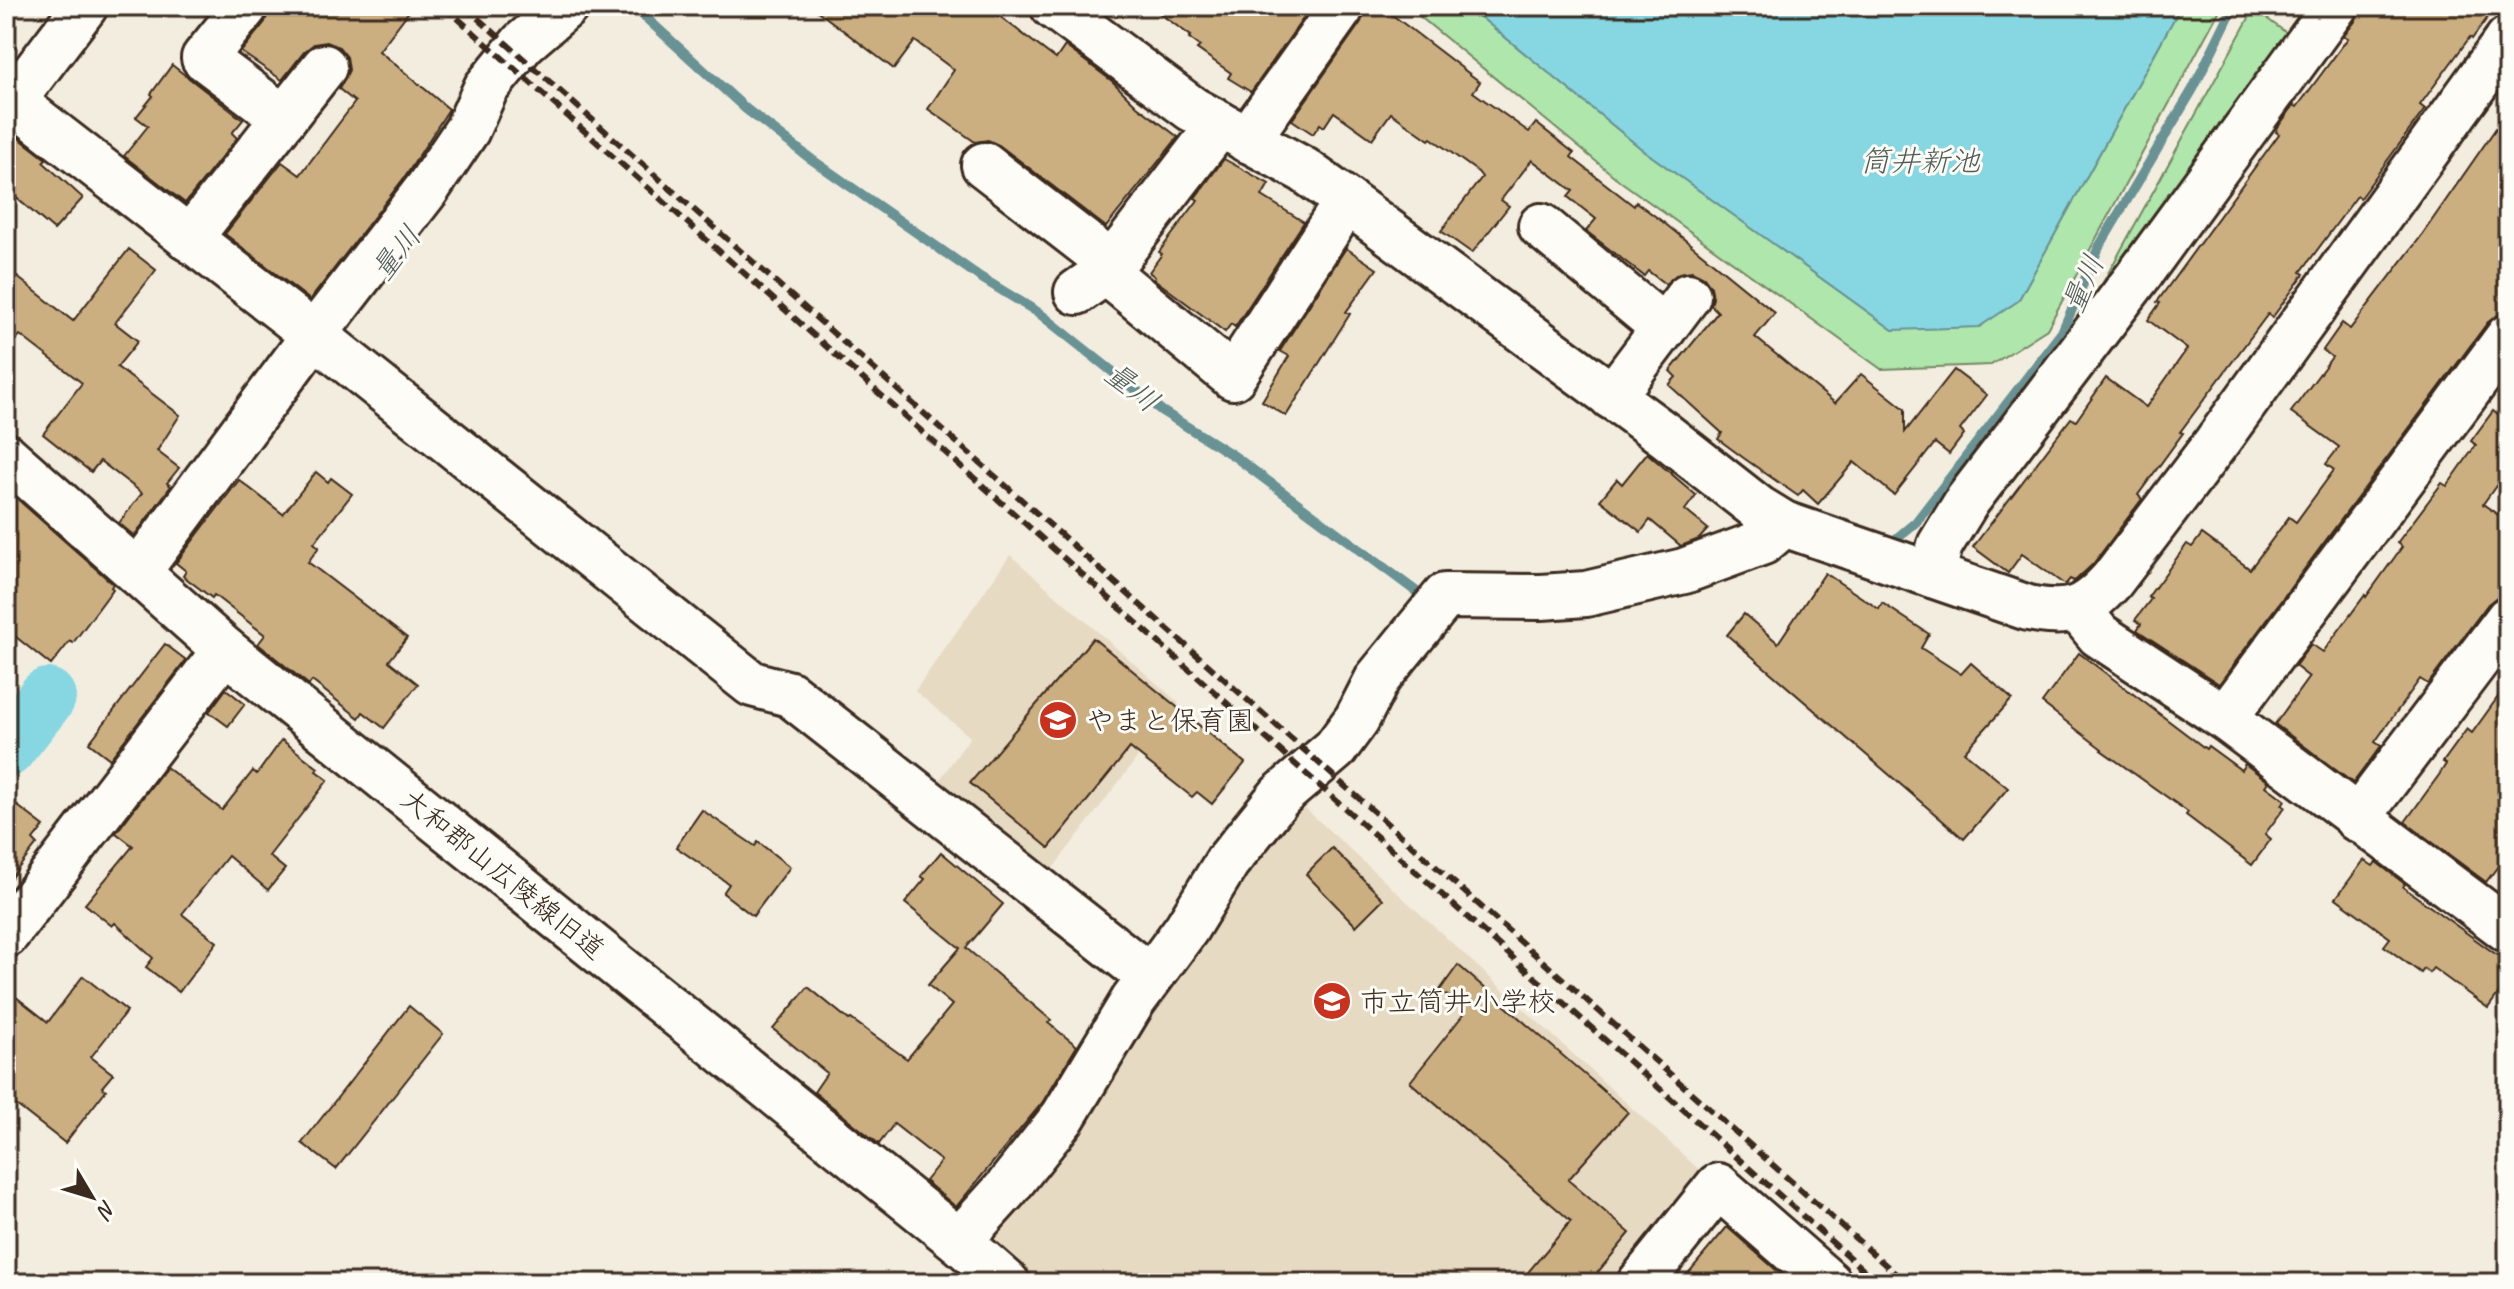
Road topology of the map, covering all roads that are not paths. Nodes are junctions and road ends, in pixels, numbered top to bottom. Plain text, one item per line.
1 (85, 6) edge
2 (566, 6) edge
3 (1053, 6) edge
4 (2335, 6) edge
5 (245, 7) edge
6 (1341, 8) dead end
7 (2508, 39) edge
8 (324, 67) dead end
9 (10, 98) edge
10 (284, 118) junction
11 (1233, 132) junction
12 (984, 165) dead end
13 (1347, 201) junction
14 (1541, 226) dead end
15 (189, 239) junction
16 (1098, 276) junction
17 (2508, 337) edge
18 (322, 341) junction
19 (1612, 397) junction
20 (6, 456) edge
21 (1784, 524) junction
22 (138, 572) junction
23 (1932, 575) junction
24 (2077, 608) junction
25 (2508, 619) edge
26 (225, 650) junction
27 (2225, 718) junction
28 (2357, 819) junction
29 (2503, 917) edge
30 (6, 935) edge
31 (1150, 977) junction
32 (981, 1268) edge
33 (1640, 1283) edge
34 (1829, 1283) edge

1 - 9 street
2 - 18 street
3 - 11 street
4 - 23 street
5 - 10 street
6 - 11 street
7 - 24 street
8 - 10 street
9 - 15 street
10 - 15 street
11 - 13 street
11 - 16 street
12 - 16 street
13 - 16 street
13 - 19 street
14 - 19 street
15 - 18 street
17 - 27 street
18 - 22 street
18 - 31 street
19 - 21 street
20 - 22 street, 大和郡山広陵線旧道
21 - 23 street
21 - 31 street
22 - 26 street, 大和郡山広陵線旧道
23 - 24 street
24 - 27 street
25 - 28 street
26 - 30 street
26 - 32 street, 大和郡山広陵線旧道
27 - 28 street
28 - 29 street
31 - 32 street
33 - 34 street

